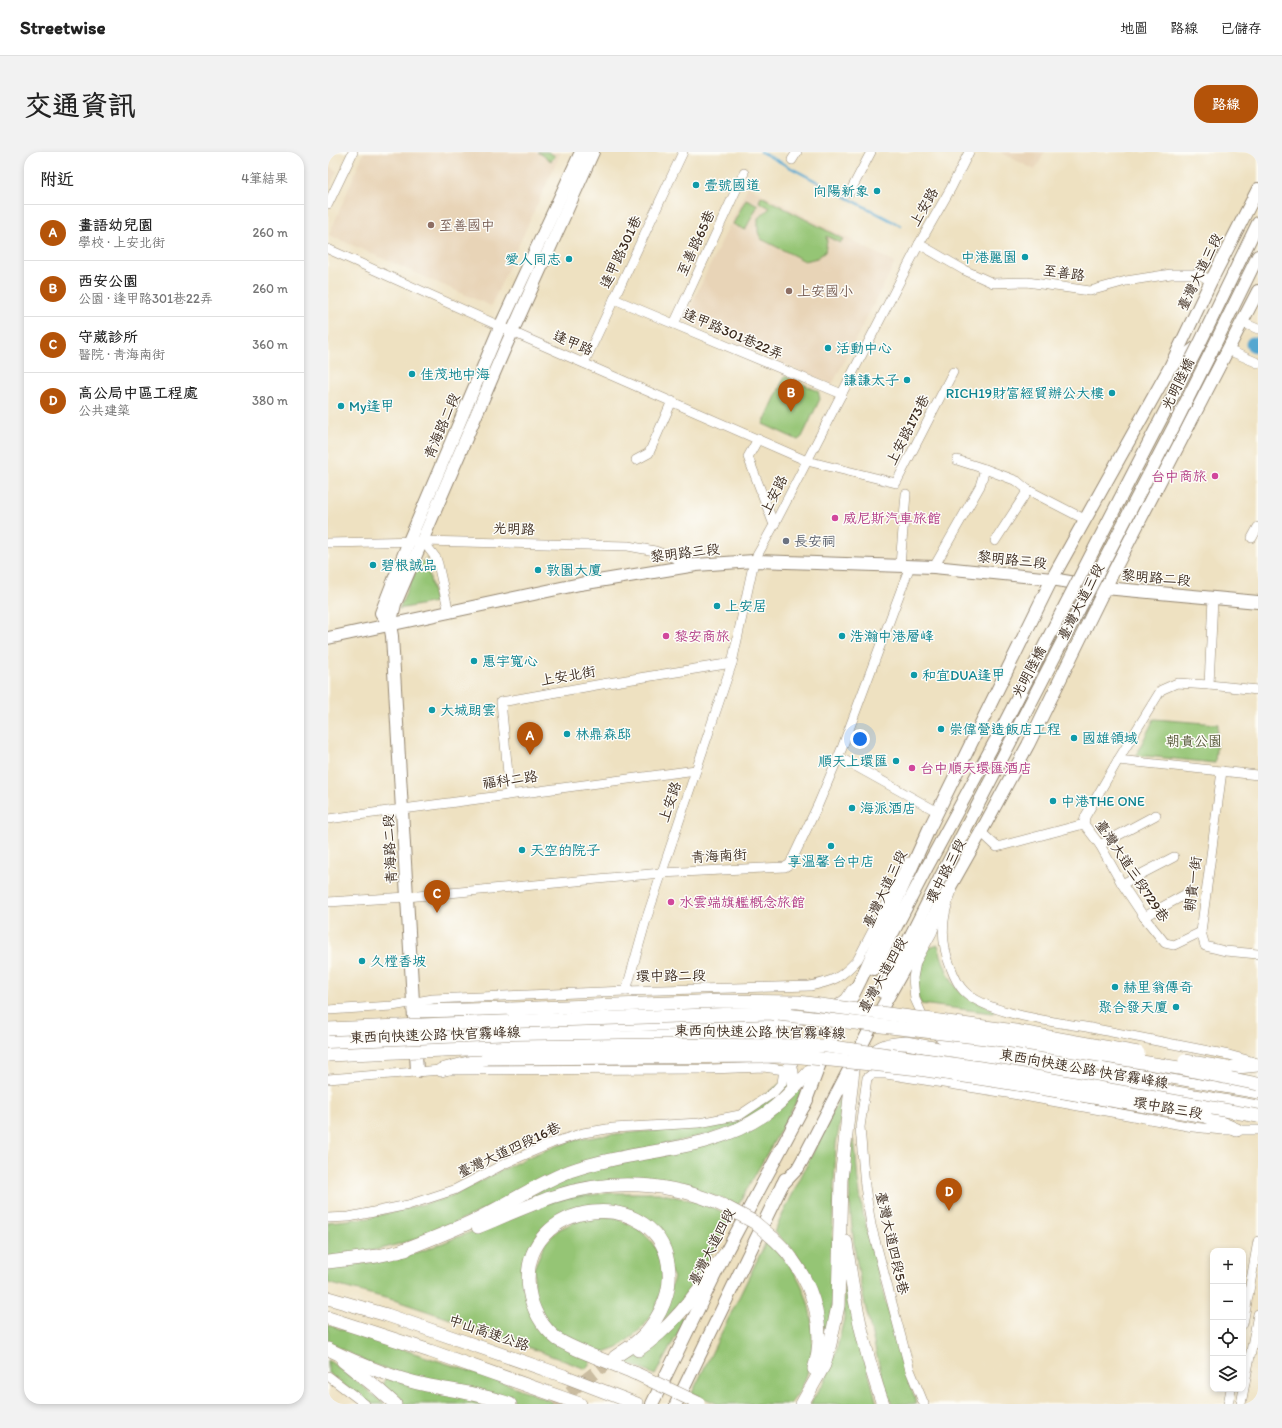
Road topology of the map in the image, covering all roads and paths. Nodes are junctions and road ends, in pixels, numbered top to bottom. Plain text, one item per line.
1 (353, 152) edge
2 (580, 152) edge
3 (593, 152) edge
4 (683, 152) edge
5 (871, 152) edge
6 (969, 152) edge
7 (744, 173) dead end
8 (850, 192) dead end
9 (1257, 193) edge
10 (328, 204) edge
11 (1258, 223) edge
12 (919, 244) junction
13 (328, 249) edge
14 (1258, 256) edge
15 (1211, 281) junction
16 (1258, 291) edge
17 (614, 299) junction
18 (1241, 322) junction
19 (674, 324) junction
20 (500, 327) junction
21 (1258, 329) edge
22 (512, 332) junction
23 (1199, 345) junction
24 (1228, 350) junction
25 (584, 363) junction
26 (1258, 363) edge
27 (1169, 369) junction
28 (953, 372) dead end
29 (842, 394) junction
30 (672, 401) junction
31 (758, 439) junction
32 (636, 460) dead end
33 (957, 460) dead end
34 (807, 461) junction
35 (985, 468) junction
36 (1028, 490) junction
37 (906, 494) dead end
38 (1086, 520) junction
39 (774, 525) junction
40 (1258, 527) edge
41 (1252, 538) dead end
42 (409, 541) junction
43 (423, 541) junction
44 (995, 541) dead end
45 (328, 544) edge
46 (754, 562) junction
47 (696, 565) junction
48 (905, 566) junction
49 (934, 567) junction
50 (1052, 579) junction
51 (1105, 588) junction
52 (1213, 598) junction
53 (1258, 602) edge
54 (449, 613) junction
55 (390, 625) junction
56 (328, 638) edge
57 (732, 662) junction
58 (1209, 685) junction
59 (1258, 690) edge
60 (839, 756) junction
61 (1118, 760) junction
62 (696, 770) junction
63 (1222, 771) junction
64 (1258, 775) edge
65 (510, 794) junction
66 (402, 809) junction
67 (938, 812) junction
68 (1156, 815) dead end
69 (328, 820) edge
70 (1084, 824) junction
71 (929, 829) junction
72 (981, 832) junction
73 (1100, 845) junction
74 (1174, 857) dead end
75 (926, 869) joint
76 (661, 873) junction
77 (1122, 884) junction
78 (1188, 893) dead end
79 (407, 897) junction
80 (328, 902) edge
81 (1144, 917) junction
82 (928, 926) joint
83 (1201, 932) junction
84 (1258, 954) edge
85 (864, 981) junction
86 (886, 984) joint
87 (708, 990) junction
88 (626, 991) junction
89 (769, 1001) junction
90 (414, 1007) junction
91 (328, 1010) edge
92 (900, 1015) junction
93 (1024, 1016) junction
94 (798, 1017) junction
95 (874, 1025) junction
96 (328, 1029) edge
97 (709, 1029) junction
98 (416, 1037) junction
99 (328, 1038) edge
100 (328, 1044) edge
101 (824, 1052) junction
102 (328, 1055) edge
103 (858, 1056) junction
104 (802, 1057) junction
105 (1015, 1058) junction
106 (1258, 1064) edge
107 (870, 1065) junction
108 (710, 1069) junction
109 (441, 1070) junction
110 (784, 1070) junction
111 (417, 1071) junction
112 (328, 1079) edge
113 (865, 1083) joint
114 (1258, 1084) edge
115 (794, 1088) junction
116 (1008, 1093) junction
117 (1258, 1094) edge
118 (1258, 1105) edge
119 (804, 1106) junction
120 (1258, 1116) edge
121 (846, 1121) junction
122 (1237, 1130) junction
123 (1258, 1130) edge
124 (841, 1180) junction
125 (782, 1185) junction
126 (328, 1218) edge
127 (1258, 1241) edge
128 (398, 1252) junction
129 (725, 1254) junction
130 (328, 1262) edge
131 (328, 1298) edge
132 (1258, 1314) edge
133 (328, 1318) edge
134 (1244, 1320) edge
135 (329, 1350) edge
136 (328, 1376) edge
137 (1230, 1392) edge
138 (634, 1403) edge
139 (700, 1403) edge
140 (364, 1404) edge
141 (395, 1404) edge
142 (510, 1404) edge
143 (580, 1404) edge
144 (652, 1404) edge
145 (676, 1404) edge
146 (796, 1404) edge
147 (802, 1404) edge
148 (883, 1404) edge
149 (924, 1404) edge
150 (1228, 1404) edge
151 (1241, 1404) edge

1 - 10 street
2 - 20 main road, 青海路二段
3 - 22 main road, 青海路二段
4 - 17 street, 逢甲路301巷
5 - 8 street
6 - 12 street, 上安路
7 - 19 street, 至善路65巷
9 - 15 main road, 臺灣大道三段
11 - 23 main road, 臺灣大道三段
12 - 15 street, 至善路
12 - 29 street, 上安路
13 - 20 street, 逢甲路
14 - 86 main road, 光明陸橋, bridge
15 - 27 main road, 臺灣大道三段
16 - 18 main road, 臺灣大道三段
17 - 19 street, 逢甲路301巷22弄
17 - 25 street, 逢甲路301巷
18 - 21 street
18 - 24 main road, 臺灣大道三段
19 - 29 street, 逢甲路301巷22弄
20 - 22 street, 逢甲路
20 - 42 main road, 青海路二段
22 - 25 street, 逢甲路
22 - 43 main road, 青海路二段
23 - 27 main road, 臺灣大道三段
23 - 75 main road, 光明陸橋, bridge
24 - 26 street
24 - 51 main road, 臺灣大道三段
25 - 30 street, 逢甲路
27 - 38 main road, 臺灣大道三段
28 - 34 street, 上安路173巷
29 - 34 street, 上安路
30 - 31 street, 逢甲路
30 - 32 street
31 - 34 street, 逢甲路
31 - 39 street
33 - 35 street
34 - 39 street, 上安路
35 - 36 street
35 - 49 street
36 - 38 street
36 - 44 street
37 - 48 street, 青海南街
38 - 50 main road, 臺灣大道三段
39 - 46 street, 上安路
40 - 41 street
42 - 43 street, 光明路
42 - 45 street, 光明路
42 - 55 main road, 青海路二段
43 - 47 street, 光明路
43 - 54 street
43 - 55 main road, 青海路二段
46 - 47 main road, 黎明路三段
46 - 48 main road, 黎明路三段
46 - 57 street, 上安路
47 - 54 main road, 黎明路三段
48 - 49 main road, 黎明路三段
48 - 60 street, 青海南街
49 - 50 main road, 黎明路三段
50 - 51 main road, 黎明路二段
50 - 67 main road, 臺灣大道三段
51 - 52 main road, 黎明路二段
51 - 72 main road, 臺灣大道三段
52 - 53 main road, 黎明路二段
52 - 58 street
54 - 55 main road, 黎明路三段
55 - 56 main road, 黎明路三段
55 - 66 main road, 青海路二段
57 - 62 street, 上安路
57 - 65 street, 上安北街
58 - 59 street
58 - 61 street
60 - 67 street
60 - 76 street, 青海南街
61 - 63 street
61 - 70 street
62 - 65 street, 福科二路
62 - 76 street, 上安路
63 - 64 street
63 - 83 street, 朝貴一街
65 - 66 street, 福科二路
66 - 69 street, 福科二路
66 - 79 main road, 青海路二段
67 - 71 main road, 臺灣大道三段
68 - 73 street
70 - 72 street, 臺灣大道三段729巷
70 - 73 street, 臺灣大道三段729巷
71 - 85 main road, 臺灣大道三段
71 - 87 street, 環中路二段
71 - 97 street
72 - 82 main road, 臺灣大道三段
72 - 93 street, 環中路三段
72 - 105 street, 環中路三段
73 - 77 street, 臺灣大道三段729巷
74 - 77 street
75 - 85 main road, 臺灣大道三段
76 - 79 street, 青海南街
76 - 88 street, 上安路
77 - 81 street, 臺灣大道三段729巷
78 - 81 street
79 - 80 street, 青海南街
79 - 90 main road, 青海路二段
81 - 83 street, 臺灣大道三段729巷
82 - 103 main road, 臺灣大道四段
83 - 84 street, 朝貴一街
85 - 101 main road, 臺灣大道四段
85 - 119 main road, 臺灣大道四段
86 - 125 main road, 臺灣大道四段
87 - 88 street, 環中路二段
87 - 97 street
88 - 90 street, 環中路二段
89 - 90 highway, bridge
89 - 92 highway, bridge
89 - 94 highway, bridge
90 - 91 street
90 - 98 main road, 青海路二段
92 - 95 highway, bridge
92 - 106 highway, bridge
93 - 105 street
93 - 106 street, 環中路三段
94 - 95 highway, 東西向快速公路 快官霧峰線, bridge
94 - 96 highway, 東西向快速公路 快官霧峰線, bridge
95 - 114 highway, 東西向快速公路 快官霧峰線, bridge
97 - 98 street
97 - 108 street
97 - 110 street
97 - 115 highway
98 - 99 street
98 - 100 street
98 - 111 main road, 青海路二段
101 - 102 highway, 東西向快速公路 快官霧峰線, bridge
101 - 103 highway, 東西向快速公路 快官霧峰線, bridge
101 - 104 highway, bridge
101 - 115 highway
101 - 119 main road, 臺灣大道四段
103 - 107 highway, bridge
103 - 120 highway, 東西向快速公路 快官霧峰線, bridge
103 - 121 highway
103 - 125 main road, 臺灣大道四段
104 - 107 highway, bridge
104 - 109 highway, bridge
105 - 116 street
105 - 117 street, 環中路三段
105 - 118 street, 環中路三段
105 - 121 highway
107 - 122 highway, bridge
108 - 109 street
108 - 110 street
109 - 111 street
110 - 126 street, 臺灣大道四段16巷
111 - 112 street
113 - 116 street, 環中路三段
113 - 149 street, 臺灣大道四段5巷
115 - 128 highway
116 - 122 street, 環中路三段
119 - 129 main road, 臺灣大道四段
121 - 124 highway
122 - 123 street, 環中路三段
124 - 147 highway
124 - 148 highway
125 - 145 main road, 臺灣大道四段
127 - 134 street
128 - 130 highway
128 - 146 highway, bridge
129 - 139 highway, bridge
129 - 144 main road, 臺灣大道四段
131 - 138 highway, 中山高速公路
132 - 151 street
133 - 143 highway
135 - 141 highway
135 - 142 highway
136 - 140 street
137 - 150 street

